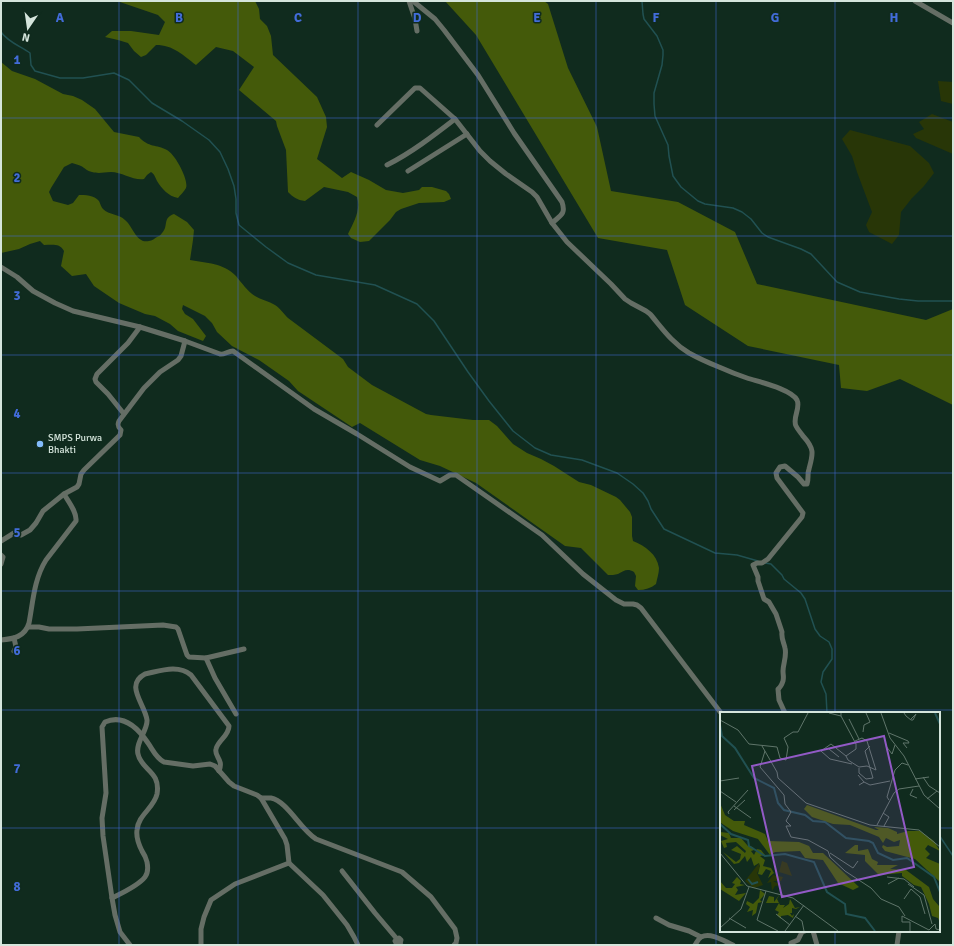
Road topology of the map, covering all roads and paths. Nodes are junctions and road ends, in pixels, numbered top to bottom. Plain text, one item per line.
1 (409, 1) edge
2 (413, 1) edge
3 (915, 1) edge
4 (953, 23) edge
5 (417, 31) dead end
6 (455, 120) junction
7 (376, 125) dead end
8 (467, 134) junction
9 (387, 165) dead end
10 (408, 171) dead end
11 (552, 223) junction
12 (1, 267) edge
13 (140, 327) junction
14 (185, 341) junction
15 (124, 414) junction
16 (64, 494) junction
17 (1, 541) edge
18 (1, 555) edge
19 (1, 564) edge
20 (28, 627) junction
21 (14, 638) junction
22 (1, 640) edge
23 (244, 649) dead end
24 (14, 651) dead end
25 (206, 658) junction
26 (720, 712) edge
27 (785, 712) edge
28 (236, 714) dead end
29 (142, 735) junction
30 (219, 771) junction
31 (261, 798) junction
32 (289, 863) junction
33 (342, 871) dead end
34 (112, 898) junction
35 (656, 918) dead end
36 (802, 932) edge
37 (813, 932) edge
38 (899, 932) edge
39 (702, 937) junction
40 (791, 943) dead end
41 (401, 944) edge
42 (130, 945) edge
43 (201, 945) edge
44 (358, 945) edge
45 (454, 945) edge
46 (695, 945) edge
47 (733, 945) edge
48 (817, 945) edge
49 (897, 945) edge

1 - 5 street
2 - 11 street
3 - 4 street
6 - 7 street
6 - 8 street
6 - 9 street
8 - 10 street
8 - 11 street
11 - 27 street
12 - 13 street
13 - 14 street
13 - 15 street
14 - 15 street
14 - 26 street
15 - 16 street
16 - 17 street
16 - 20 street
18 - 19 street
20 - 21 street
20 - 25 street
21 - 22 street
21 - 24 street
23 - 25 street
25 - 28 street
29 - 30 street
29 - 30 street
29 - 34 street
29 - 34 street
30 - 31 street
31 - 32 street
31 - 45 street
32 - 43 street
32 - 44 street
33 - 41 street
34 - 42 street
35 - 39 street
36 - 40 street
37 - 48 street
38 - 49 street
39 - 46 street
39 - 47 street

